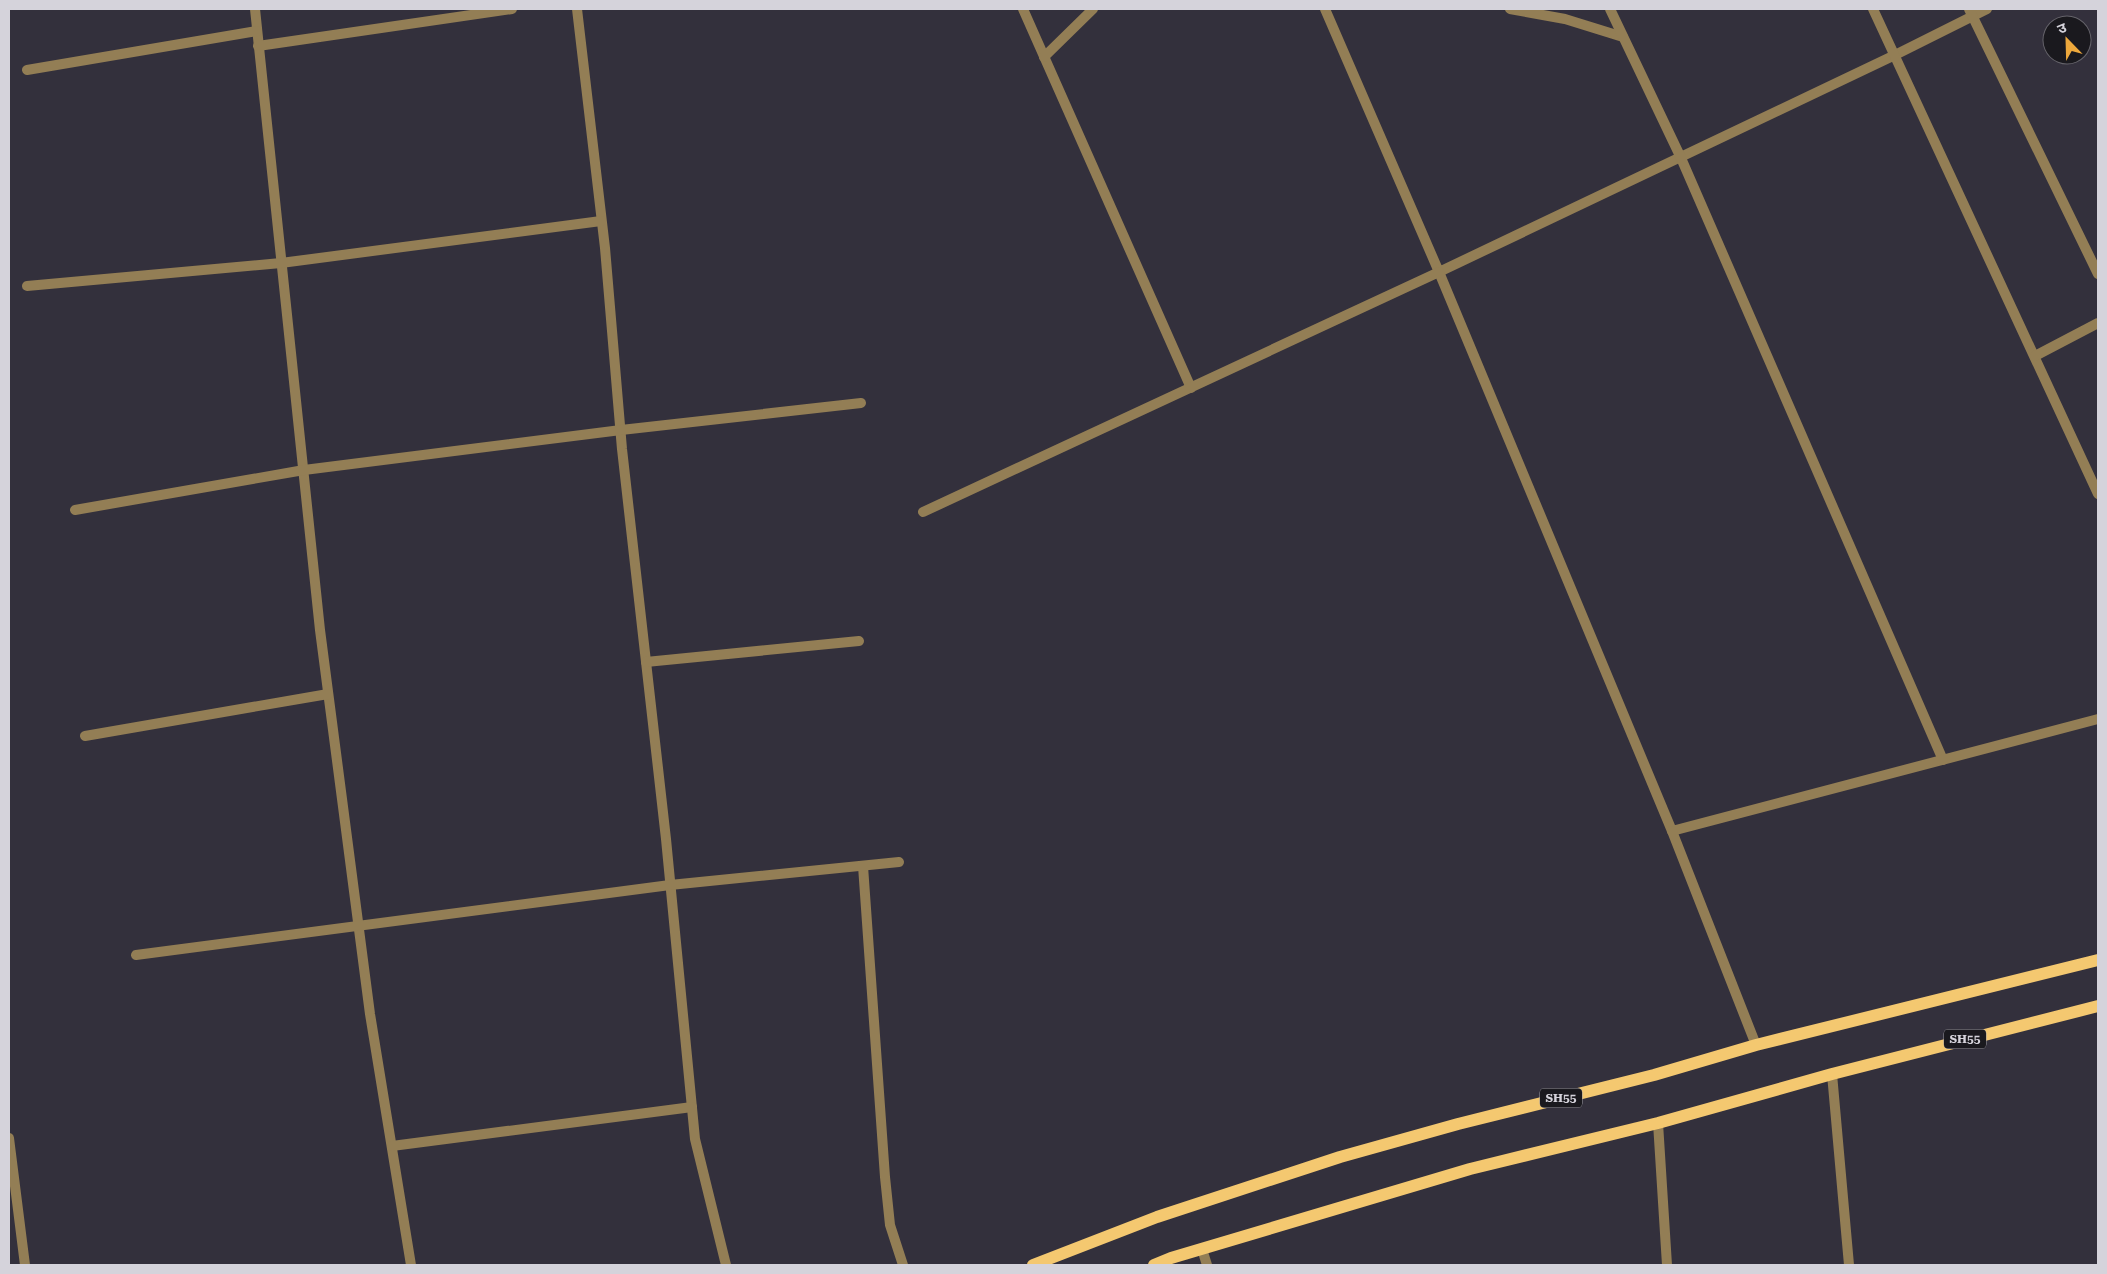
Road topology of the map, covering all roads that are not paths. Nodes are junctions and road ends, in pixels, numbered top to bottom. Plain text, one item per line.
1 (254, 9) edge
2 (512, 9) edge
3 (577, 9) edge
4 (1023, 9) edge
5 (1093, 9) edge
6 (1325, 9) edge
7 (1510, 9) edge
8 (1610, 9) edge
9 (1873, 9) edge
10 (1987, 9) edge
11 (1971, 12) edge
12 (257, 30) junction
13 (1623, 37) junction
14 (258, 46) junction
15 (1895, 55) junction
16 (1044, 57) junction
17 (27, 70) dead end
18 (1681, 158) junction
19 (601, 221) junction
20 (281, 263) junction
21 (1439, 272) junction
22 (2098, 274) edge
23 (27, 286) dead end
24 (2098, 323) edge
25 (2035, 356) junction
26 (1191, 388) junction
27 (861, 403) dead end
28 (621, 430) junction
29 (304, 470) junction
30 (2098, 494) edge
31 (76, 510) dead end
32 (923, 512) dead end
33 (859, 642) dead end
34 (646, 662) junction
35 (328, 694) junction
36 (2098, 719) edge
37 (85, 736) dead end
38 (1943, 760) junction
39 (1672, 831) junction
40 (899, 862) dead end
41 (863, 866) junction
42 (670, 885) junction
43 (358, 925) junction
44 (136, 955) dead end
45 (2098, 960) edge
46 (2098, 1006) edge
47 (1756, 1045) junction
48 (1832, 1074) junction
49 (692, 1107) junction
50 (1658, 1123) junction
51 (9, 1138) edge
52 (392, 1146) junction
53 (10, 1165) edge
54 (1202, 1249) junction
55 (25, 1265) edge
56 (411, 1265) edge
57 (726, 1265) edge
58 (903, 1265) edge
59 (1033, 1265) edge
60 (1154, 1265) edge
61 (1207, 1265) edge
62 (1667, 1265) edge
63 (1849, 1265) edge

1 - 12 street
2 - 14 street
3 - 19 street
4 - 16 street
5 - 16 street
6 - 21 street
7 - 13 street
8 - 13 street
9 - 15 street
10 - 11 street
11 - 15 street
11 - 22 street
12 - 14 street
12 - 17 street
13 - 18 street
14 - 20 street
15 - 18 street
15 - 25 street
16 - 26 street
18 - 21 street
18 - 38 street
19 - 20 street
19 - 28 street
20 - 23 street
20 - 29 street
21 - 26 street
21 - 39 street
24 - 25 street
25 - 30 street
26 - 32 street
27 - 28 street
28 - 29 street
28 - 34 street
29 - 31 street
29 - 35 street
33 - 34 street
34 - 42 street
35 - 37 street
35 - 43 street
36 - 38 street
38 - 39 street
39 - 47 street
40 - 41 street
41 - 42 street
41 - 58 street
42 - 43 street
42 - 49 street
43 - 44 street
43 - 52 street
45 - 47 main road, SH55
46 - 48 main road, SH55
47 - 59 main road, SH55
48 - 50 main road, SH55
48 - 63 street
49 - 52 street
49 - 57 street
50 - 54 main road, SH55
50 - 62 street
51 - 53 street
52 - 56 street
53 - 55 street
54 - 60 main road, SH55
54 - 61 street

